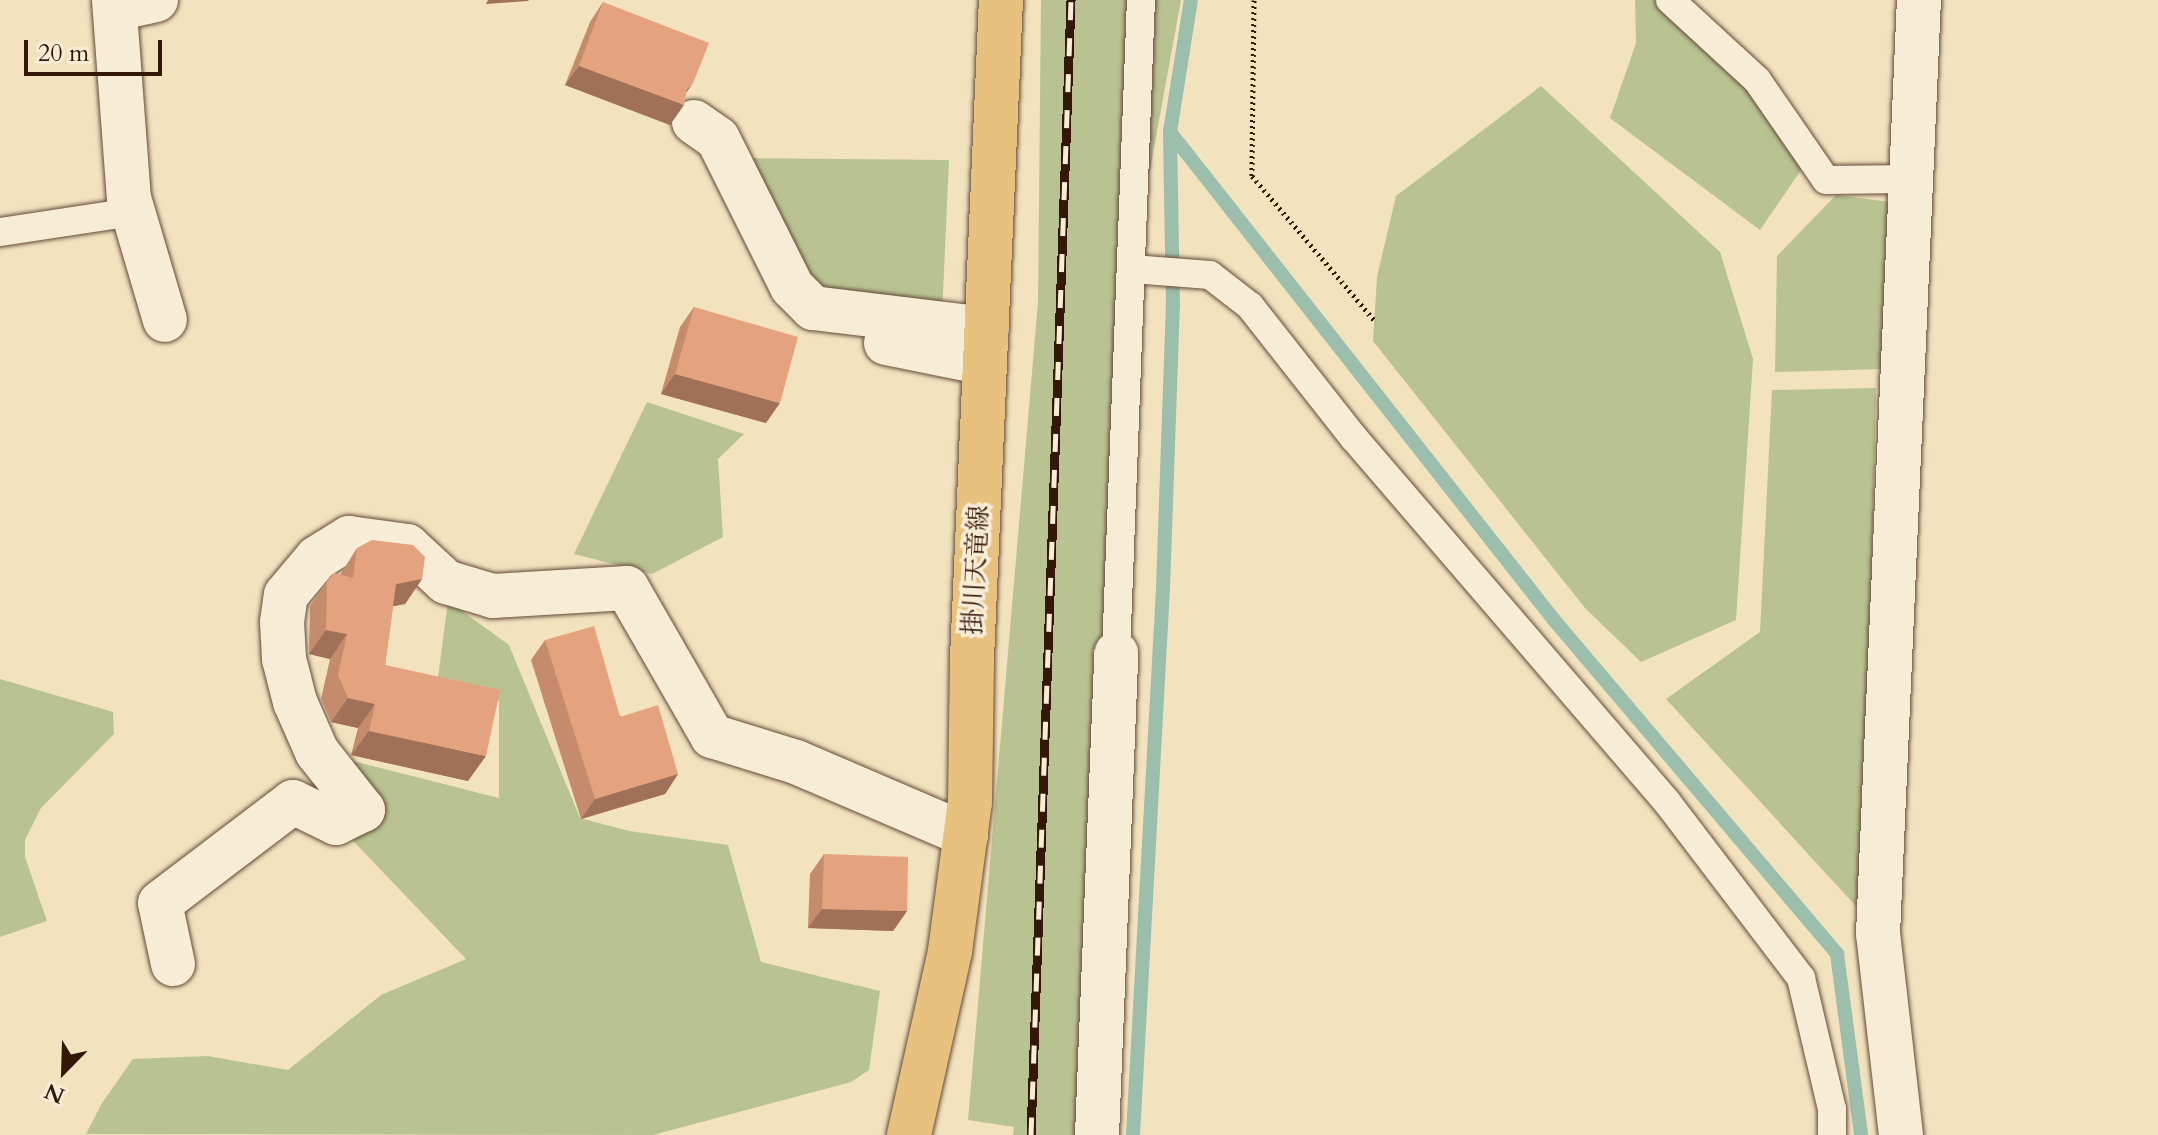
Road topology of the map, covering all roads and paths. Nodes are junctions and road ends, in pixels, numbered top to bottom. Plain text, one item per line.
1 (1001, 0) edge
2 (1141, 0) edge
3 (1254, 0) edge
4 (1670, 0) edge
5 (1919, 0) edge
6 (129, 3) edge
7 (694, 122) dead end
8 (1911, 179) junction
9 (133, 212) junction
10 (0, 232) edge
11 (1143, 269) junction
12 (165, 320) dead end
13 (1375, 321) dead end
14 (794, 329) dead end
15 (986, 346) junction
16 (1116, 653) joint
17 (966, 835) junction
18 (173, 964) dead end
19 (909, 1135) edge
20 (1097, 1135) edge
21 (1832, 1135) edge
22 (1901, 1135) edge

1 - 15 main road, 掛川天竜線
2 - 11 lane
3 - 13 path
4 - 8 lane
5 - 8 street
6 - 9 street
7 - 15 street
8 - 22 street
9 - 10 lane
9 - 12 street
11 - 16 lane
11 - 21 lane
14 - 15 street
15 - 17 main road, 掛川天竜線
16 - 20 street
17 - 18 street
17 - 19 main road, 掛川天竜線

